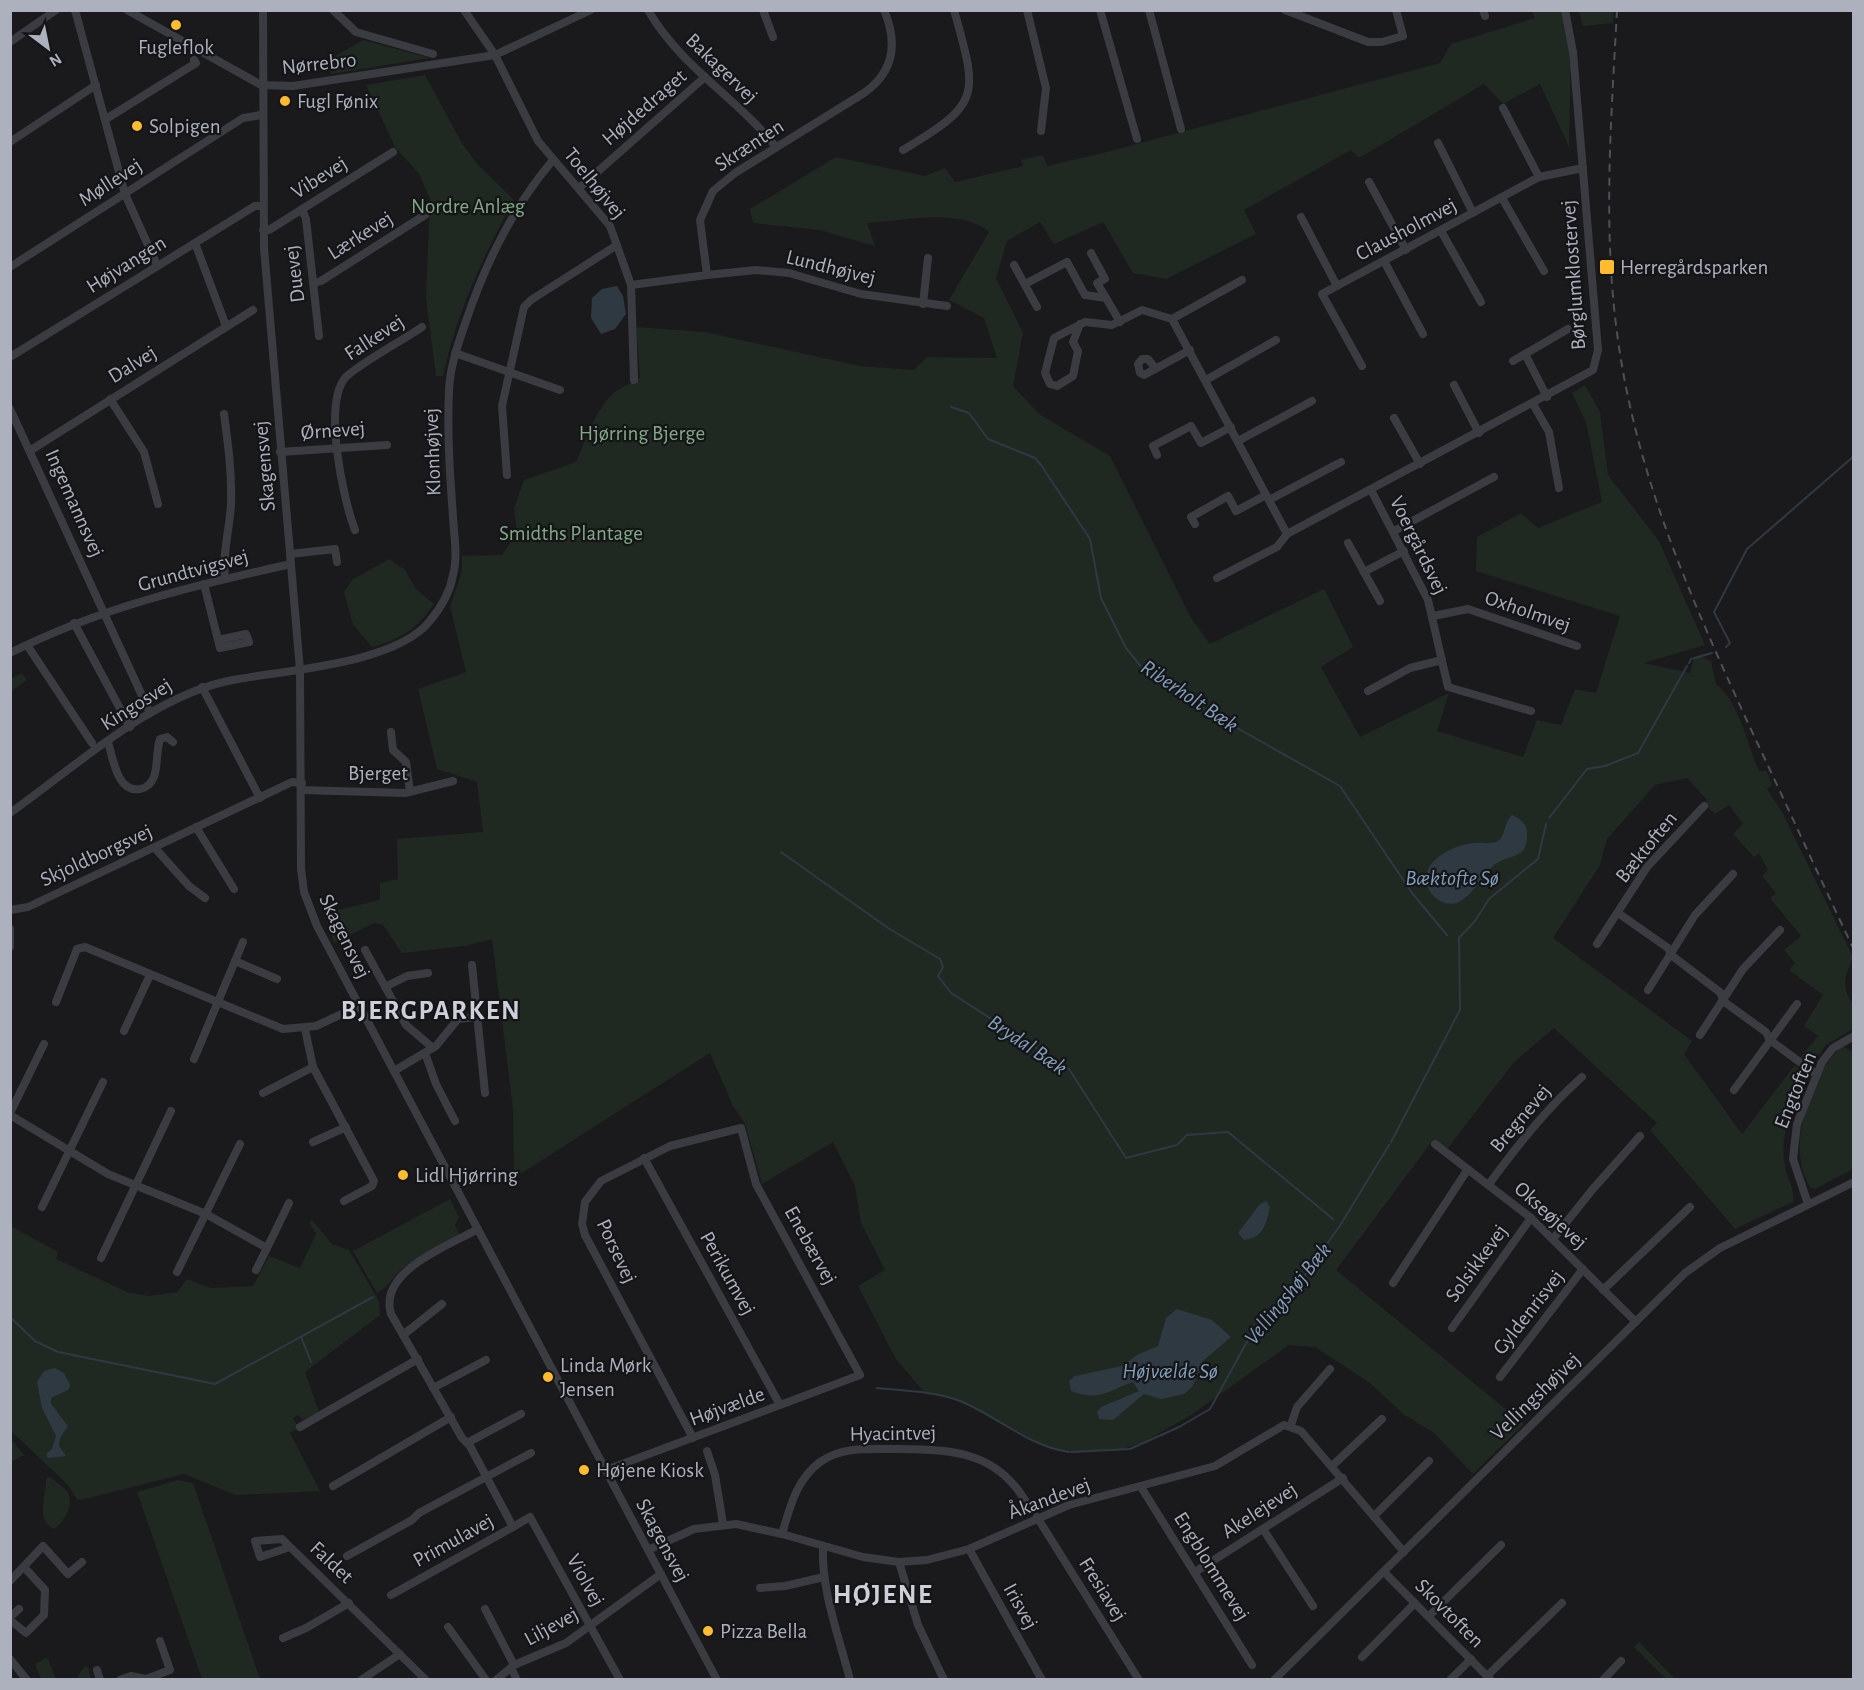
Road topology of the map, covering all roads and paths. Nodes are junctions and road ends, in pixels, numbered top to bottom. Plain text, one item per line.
1 (56, 10) edge
2 (75, 10) edge
3 (127, 10) edge
4 (263, 10) edge
5 (333, 10) edge
6 (464, 10) edge
7 (591, 10) edge
8 (648, 10) edge
9 (764, 10) edge
10 (884, 10) edge
11 (954, 10) edge
12 (1027, 10) edge
13 (1100, 10) edge
14 (1149, 10) edge
15 (1285, 10) edge
16 (1396, 10) edge
17 (1565, 10) edge
18 (1300, 13) edge
19 (773, 37) dead end
20 (10, 42) edge
21 (433, 54) dead end
22 (495, 55) junction
23 (194, 60) dead end
24 (705, 77) junction
25 (96, 85) junction
26 (261, 85) junction
27 (1503, 108) dead end
28 (261, 115) junction
29 (106, 119) junction
30 (1180, 129) dead end
31 (1041, 131) dead end
32 (1137, 139) dead end
33 (10, 142) edge
34 (1438, 143) dead end
35 (776, 147) junction
36 (903, 150) dead end
37 (393, 152) dead end
38 (553, 160) junction
39 (1583, 168) junction
40 (1539, 177) junction
41 (1369, 182) dead end
42 (579, 188) junction
43 (125, 194) junction
44 (1502, 198) junction
45 (262, 206) junction
46 (302, 209) junction
47 (1473, 213) junction
48 (425, 215) dead end
49 (1301, 217) dead end
50 (263, 230) junction
51 (1441, 231) junction
52 (195, 243) junction
53 (617, 245) junction
54 (1406, 250) junction
55 (1091, 253) dead end
56 (928, 258) dead end
57 (1384, 261) junction
58 (157, 265) junction
59 (1014, 265) dead end
60 (10, 267) edge
61 (1544, 271) dead end
62 (707, 275) junction
63 (1242, 280) dead end
64 (314, 283) junction
65 (1025, 284) junction
66 (631, 285) junction
67 (1337, 286) junction
68 (1106, 298) junction
69 (1481, 302) dead end
70 (923, 304) junction
71 (947, 306) dead end
72 (1037, 307) dead end
73 (253, 310) dead end
74 (1172, 319) junction
75 (1120, 322) junction
76 (1080, 324) junction
77 (226, 326) junction
78 (422, 327) dead end
79 (1568, 329) dead end
80 (1423, 334) dead end
81 (319, 336) dead end
82 (1276, 340) dead end
83 (1190, 350) junction
84 (455, 353) junction
85 (1525, 354) junction
86 (10, 357) edge
87 (1513, 361) dead end
88 (1362, 366) dead end
89 (1156, 369) dead end
90 (508, 372) junction
91 (634, 380) dead end
92 (1206, 380) junction
93 (1454, 385) dead end
94 (560, 390) dead end
95 (1547, 397) junction
96 (110, 399) junction
97 (1312, 401) dead end
98 (1533, 404) junction
99 (10, 409) edge
100 (224, 414) dead end
101 (1394, 418) dead end
102 (1231, 426) junction
103 (1479, 433) junction
104 (1238, 441) junction
105 (387, 445) dead end
106 (338, 448) junction
107 (31, 450) junction
108 (280, 452) junction
109 (1157, 455) dead end
110 (1341, 462) dead end
111 (1420, 464) junction
112 (507, 475) dead end
113 (1494, 477) dead end
114 (1559, 488) dead end
115 (1371, 490) junction
116 (1268, 498) junction
117 (158, 504) dead end
118 (1195, 524) dead end
119 (355, 530) dead end
120 (1394, 531) junction
121 (1287, 534) junction
122 (1348, 543) dead end
123 (1404, 550) junction
124 (290, 554) junction
125 (337, 562) dead end
126 (291, 564) junction
127 (1364, 572) junction
128 (1217, 578) dead end
129 (225, 579) junction
130 (204, 584) junction
131 (1380, 602) dead end
132 (104, 613) junction
133 (1433, 616) junction
134 (74, 623) junction
135 (218, 640) dead end
136 (27, 645) junction
137 (1577, 646) dead end
138 (10, 653) edge
139 (1442, 660) junction
140 (300, 670) junction
141 (202, 687) junction
142 (1368, 691) dead end
143 (1531, 711) dead end
144 (150, 714) junction
145 (130, 727) junction
146 (391, 732) dead end
147 (92, 742) dead end
148 (108, 742) junction
149 (173, 742) dead end
150 (453, 781) dead end
151 (302, 786) junction
152 (410, 792) junction
153 (260, 798) junction
154 (1704, 806) dead end
155 (10, 813) edge
156 (196, 827) junction
157 (154, 847) junction
158 (1733, 874) dead end
159 (234, 890) dead end
160 (206, 898) dead end
161 (10, 910) edge
162 (1618, 913) junction
163 (10, 928) edge
164 (1780, 930) dead end
165 (243, 942) dead end
166 (1597, 944) dead end
167 (10, 947) edge
168 (365, 950) dead end
169 (1671, 956) junction
170 (235, 961) junction
171 (472, 965) dead end
172 (428, 974) dead end
173 (150, 975) junction
174 (277, 979) dead end
175 (385, 987) junction
176 (1648, 990) dead end
177 (1723, 1000) junction
178 (56, 1002) dead end
179 (217, 1003) junction
180 (1797, 1004) dead end
181 (359, 1006) junction
182 (477, 1017) junction
183 (305, 1029) junction
184 (124, 1031) dead end
185 (1700, 1035) dead end
186 (1854, 1036) edge
187 (1770, 1040) junction
188 (44, 1044) dead end
189 (429, 1051) junction
190 (194, 1059) dead end
191 (314, 1067) junction
192 (394, 1071) junction
193 (1816, 1074) junction
194 (1582, 1077) dead end
195 (103, 1082) dead end
196 (1734, 1089) dead end
197 (263, 1093) dead end
198 (485, 1093) dead end
199 (171, 1111) dead end
200 (10, 1114) edge
201 (455, 1121) dead end
202 (346, 1126) junction
203 (741, 1128) joint
204 (1640, 1136) dead end
205 (313, 1142) dead end
206 (240, 1144) dead end
207 (1435, 1144) dead end
208 (69, 1152) junction
209 (644, 1158) junction
210 (1468, 1169) junction
211 (1854, 1182) edge
212 (135, 1184) junction
213 (1489, 1184) junction
214 (344, 1201) dead end
215 (289, 1203) dead end
216 (1808, 1204) junction
217 (42, 1207) dead end
218 (1690, 1207) dead end
219 (206, 1214) junction
220 (1531, 1218) junction
221 (478, 1229) junction
222 (1553, 1239) junction
223 (267, 1248) junction
224 (101, 1258) dead end
225 (1583, 1269) junction
226 (256, 1270) dead end
227 (177, 1272) dead end
228 (1393, 1283) dead end
229 (1603, 1290) junction
230 (442, 1304) dead end
231 (1636, 1322) junction
232 (1452, 1328) dead end
233 (403, 1335) junction
234 (418, 1359) junction
235 (486, 1360) dead end
236 (1330, 1369) dead end
237 (860, 1375) joint
238 (1500, 1377) dead end
239 (433, 1388) junction
240 (780, 1405) junction
241 (521, 1414) dead end
242 (451, 1417) junction
243 (1382, 1419) dead end
244 (1291, 1425) junction
245 (300, 1427) dead end
246 (693, 1438) junction
247 (467, 1443) junction
248 (707, 1451) dead end
249 (531, 1453) dead end
250 (1430, 1461) dead end
251 (1332, 1466) junction
252 (606, 1470) junction
253 (486, 1476) junction
254 (1343, 1478) junction
255 (333, 1486) dead end
256 (1141, 1487) junction
257 (1029, 1507) dead end
258 (1374, 1516) junction
259 (1037, 1517) junction
260 (723, 1524) junction
261 (513, 1527) junction
262 (1263, 1529) junction
263 (782, 1533) junction
264 (1501, 1545) dead end
265 (823, 1546) junction
266 (290, 1547) dead end
267 (969, 1549) junction
268 (648, 1550) junction
269 (1404, 1552) junction
270 (347, 1556) dead end
271 (82, 1562) dead end
272 (899, 1562) junction
273 (24, 1567) junction
274 (1196, 1572) junction
275 (1384, 1572) junction
276 (661, 1574) junction
277 (824, 1577) junction
278 (10, 1581) edge
279 (760, 1588) dead end
280 (391, 1595) dead end
281 (349, 1603) junction
282 (1415, 1603) junction
283 (1562, 1603) dead end
284 (1313, 1606) dead end
285 (19, 1609) dead end
286 (485, 1609) dead end
287 (1429, 1616) junction
288 (10, 1618) edge
289 (591, 1626) junction
290 (448, 1627) dead end
291 (283, 1638) dead end
292 (160, 1641) dead end
293 (400, 1654) junction
294 (1362, 1657) dead end
295 (10, 1659) edge
296 (1471, 1659) junction
297 (1622, 1661) dead end
298 (1252, 1665) dead end
299 (513, 1666) junction
300 (97, 1670) dead end
301 (1489, 1678) edge
302 (27, 1680) edge
303 (100, 1680) edge
304 (120, 1680) edge
305 (361, 1680) edge
306 (426, 1680) edge
307 (486, 1680) edge
308 (496, 1680) edge
309 (517, 1680) edge
310 (620, 1680) edge
311 (717, 1680) edge
312 (850, 1680) edge
313 (944, 1680) edge
314 (1042, 1680) edge
315 (1139, 1680) edge
316 (1274, 1680) edge
317 (1450, 1680) edge
318 (1603, 1680) edge

1 - 20 street
2 - 25 street
3 - 26 street, Nørrebro
4 - 26 street, Skagensvej
5 - 21 street
6 - 22 street, Toelhøjvej
7 - 22 street, Nørrebro
8 - 24 street, Bakagervej
9 - 19 street
10 - 35 street, Skrænten
11 - 36 street
12 - 31 street
13 - 32 street
14 - 30 street
15 - 18 street
16 - 18 street
17 - 39 street, Børglumklostervej
22 - 26 street, Nørrebro
22 - 38 street, Toelhøjvej
23 - 29 street
24 - 35 street, Bakagervej
24 - 42 street, Højdedraget
25 - 29 street
25 - 33 street
26 - 28 street, Skagensvej
27 - 40 street
28 - 43 street, Møllevej
28 - 45 street, Skagensvej
29 - 43 street
34 - 47 street
35 - 62 street, Skrænten
37 - 46 street, Vibevej
38 - 42 street, Toelhøjvej
38 - 84 street, Klonhøjvej
39 - 40 street, Clausholmvej
39 - 95 street, Børglumklostervej
40 - 44 street, Clausholmvej
41 - 54 street
42 - 53 street, Toelhøjvej
43 - 58 street
43 - 60 street, Møllevej
44 - 47 street, Clausholmvej
44 - 61 street
45 - 50 street, Skagensvej
45 - 52 street, Højvangen
46 - 50 street, Vibevej
46 - 64 street, Duevej
47 - 51 street, Clausholmvej
48 - 64 street, Lærkevej
49 - 67 street
50 - 108 street, Skagensvej
51 - 54 street, Clausholmvej
51 - 69 street
52 - 58 street, Højvangen
52 - 77 street
53 - 66 street, Toelhøjvej
53 - 90 street
54 - 57 street, Clausholmvej
55 - 68 street
56 - 70 street
57 - 67 street, Clausholmvej
57 - 80 street
58 - 86 street, Højvangen
59 - 65 street
62 - 66 street
62 - 70 street, Lundhøjvej
63 - 74 street
64 - 81 street, Duevej
65 - 68 street
65 - 72 street
66 - 91 street, Toelhøjvej
67 - 88 street
68 - 75 street
70 - 71 street, Lundhøjvej
73 - 77 street, Dalvej
74 - 75 street
74 - 83 street
75 - 76 street
76 - 76 street
77 - 96 street, Dalvej
78 - 106 street, Falkevej
79 - 85 street
82 - 92 street
83 - 89 street
83 - 92 street
84 - 90 street
84 - 140 street, Klonhøjvej
85 - 87 street
85 - 95 street
90 - 94 street
90 - 112 street
92 - 102 street
93 - 103 street
95 - 98 street, Børglumklostervej
96 - 107 street, Dalvej
96 - 117 street
97 - 104 street
98 - 103 street, Børglumklostervej
98 - 114 street
99 - 107 street, Ingemannsvej
100 - 129 street
101 - 111 street
102 - 104 street
102 - 109 street
103 - 111 street, Børglumklostervej
104 - 116 street
105 - 106 street, Ørnevej
106 - 108 street, Ørnevej
106 - 119 street
107 - 132 street, Ingemannsvej
108 - 124 street, Skagensvej
110 - 116 street
111 - 115 street, Børglumklostervej
113 - 120 street
115 - 120 street, Voergårdsvej
115 - 121 street, Børglumklostervej
116 - 118 street
116 - 121 street
120 - 123 street, Voergårdsvej
121 - 128 street, Børglumklostervej
122 - 127 street
123 - 127 street
123 - 133 street, Voergårdsvej
124 - 125 street
124 - 126 street, Skagensvej
126 - 129 street, Grundtvigsvej
126 - 140 street, Skagensvej
127 - 131 street
129 - 130 street, Grundtvigsvej
130 - 132 street, Grundtvigsvej
130 - 135 street
132 - 134 street, Grundtvigsvej
132 - 144 street
133 - 137 street, Oxholmvej
133 - 139 street, Voergårdsvej
134 - 136 street, Grundtvigsvej
134 - 145 street
136 - 138 street, Grundtvigsvej
136 - 147 street
139 - 142 street
139 - 143 street, Voergårdsvej
140 - 141 street, Kingosvej
140 - 151 street, Skagensvej
141 - 144 street, Kingosvej
141 - 153 street
144 - 145 street, Kingosvej
145 - 148 street, Kingosvej
146 - 152 street
148 - 149 street
148 - 155 street, Kingosvej
150 - 152 street, Bjerget
151 - 152 street, Bjerget
151 - 153 street, Skjoldborgsvej
151 - 181 street, Skagensvej
153 - 156 street, Skjoldborgsvej
154 - 162 street, Bæktoften
156 - 157 street, Skjoldborgsvej
156 - 159 street
157 - 160 street
157 - 161 street, Skjoldborgsvej
158 - 169 street
162 - 166 street, Bæktoften
162 - 169 street, Bæktoften
163 - 167 street
164 - 177 street
165 - 170 street
168 - 175 street
169 - 176 street
169 - 177 street, Bæktoften
170 - 174 street
170 - 179 street
171 - 182 street
172 - 175 street
173 - 178 street
173 - 179 street
173 - 184 street
175 - 189 street
177 - 185 street
177 - 187 street, Bæktoften
179 - 183 street
179 - 190 street
180 - 187 street
181 - 183 street
181 - 192 street, Skagensvej
182 - 189 street
182 - 198 street
183 - 191 street
186 - 193 street, Engtoften
187 - 193 street, Bæktoften
187 - 196 street
188 - 200 street
189 - 192 street
189 - 201 street
191 - 197 street
191 - 202 street
192 - 221 street, Skagensvej
193 - 216 street, Engtoften
194 - 213 street, Bregnevej
195 - 208 street
199 - 212 street
200 - 208 street
202 - 205 street
202 - 214 street
203 - 209 street, Porsevej
203 - 237 street, Enebærvej
204 - 222 street
206 - 219 street
207 - 210 street, Okseøjevej
208 - 212 street
208 - 217 street
209 - 240 street, Perikumvej
209 - 246 street, Porsevej
210 - 213 street, Okseøjevej
210 - 228 street
211 - 216 street, Vellingshøjvej
212 - 219 street
212 - 224 street
213 - 220 street, Okseøjevej
215 - 223 street
216 - 231 street, Vellingshøjvej
218 - 229 street
219 - 223 street
219 - 227 street
220 - 222 street, Okseøjevej
220 - 232 street, Solsikkevej
221 - 233 street, Primulavej
221 - 252 street, Skagensvej
222 - 225 street, Okseøjevej
223 - 226 street
225 - 229 street, Okseøjevej
225 - 238 street, Gyldenrisvej
229 - 231 street, Okseøjevej
230 - 233 street
231 - 269 street, Vellingshøjvej
233 - 234 street, Primulavej
234 - 239 street, Primulavej
234 - 245 street
235 - 239 street
236 - 244 street
237 - 240 street, Højvælde
239 - 242 street, Primulavej
240 - 246 street, Højvælde
241 - 247 street
242 - 247 street, Primulavej
242 - 255 street
243 - 251 street
244 - 251 street
244 - 256 street, Åkandevej
246 - 252 street, Højvælde
247 - 253 street, Primulavej
248 - 260 street
249 - 253 street, Primulavej
250 - 258 street
251 - 254 street
252 - 268 street, Skagensvej
253 - 261 street, Primulavej
253 - 270 street, Primulavej
254 - 258 street
254 - 262 street, Akelejevej
256 - 259 street, Åkandevej
256 - 274 street, Engblommevej
257 - 263 street, Hyacintvej
258 - 269 street
259 - 267 street, Åkandevej
259 - 315 street, Fresiavej
260 - 263 street, Åkandevej
260 - 268 street, Åkandevej
261 - 280 street, Primulavej
261 - 289 street, Violvej
262 - 274 street, Akelejevej
262 - 284 street
263 - 265 street, Åkandevej
264 - 287 street
265 - 272 street, Åkandevej
265 - 277 street
266 - 281 street, Faldet
267 - 272 street, Åkandevej
267 - 314 street, Irisvej
268 - 276 street, Skagensvej
269 - 275 street, Vellingshøjvej
271 - 273 street
272 - 313 street
273 - 278 street
273 - 288 street
274 - 298 street, Engblommevej
275 - 282 street, Skovtoften
275 - 316 street, Vellingshøjvej
276 - 289 street, Liljevej
276 - 311 street, Skagensvej
277 - 279 street
277 - 312 street
281 - 291 street, Faldet
281 - 293 street, Faldet
282 - 287 street, Skovtoften
282 - 294 street
283 - 301 street
285 - 288 street
286 - 299 street, Liljevej
287 - 296 street, Skovtoften
289 - 299 street, Liljevej
289 - 310 street, Violvej
290 - 307 street
292 - 304 street
293 - 305 street
293 - 306 street, Faldet
295 - 302 street
296 - 301 street, Skovtoften
296 - 317 street
297 - 318 street
299 - 308 street, Liljevej
299 - 309 street, Liljevej
300 - 303 street

